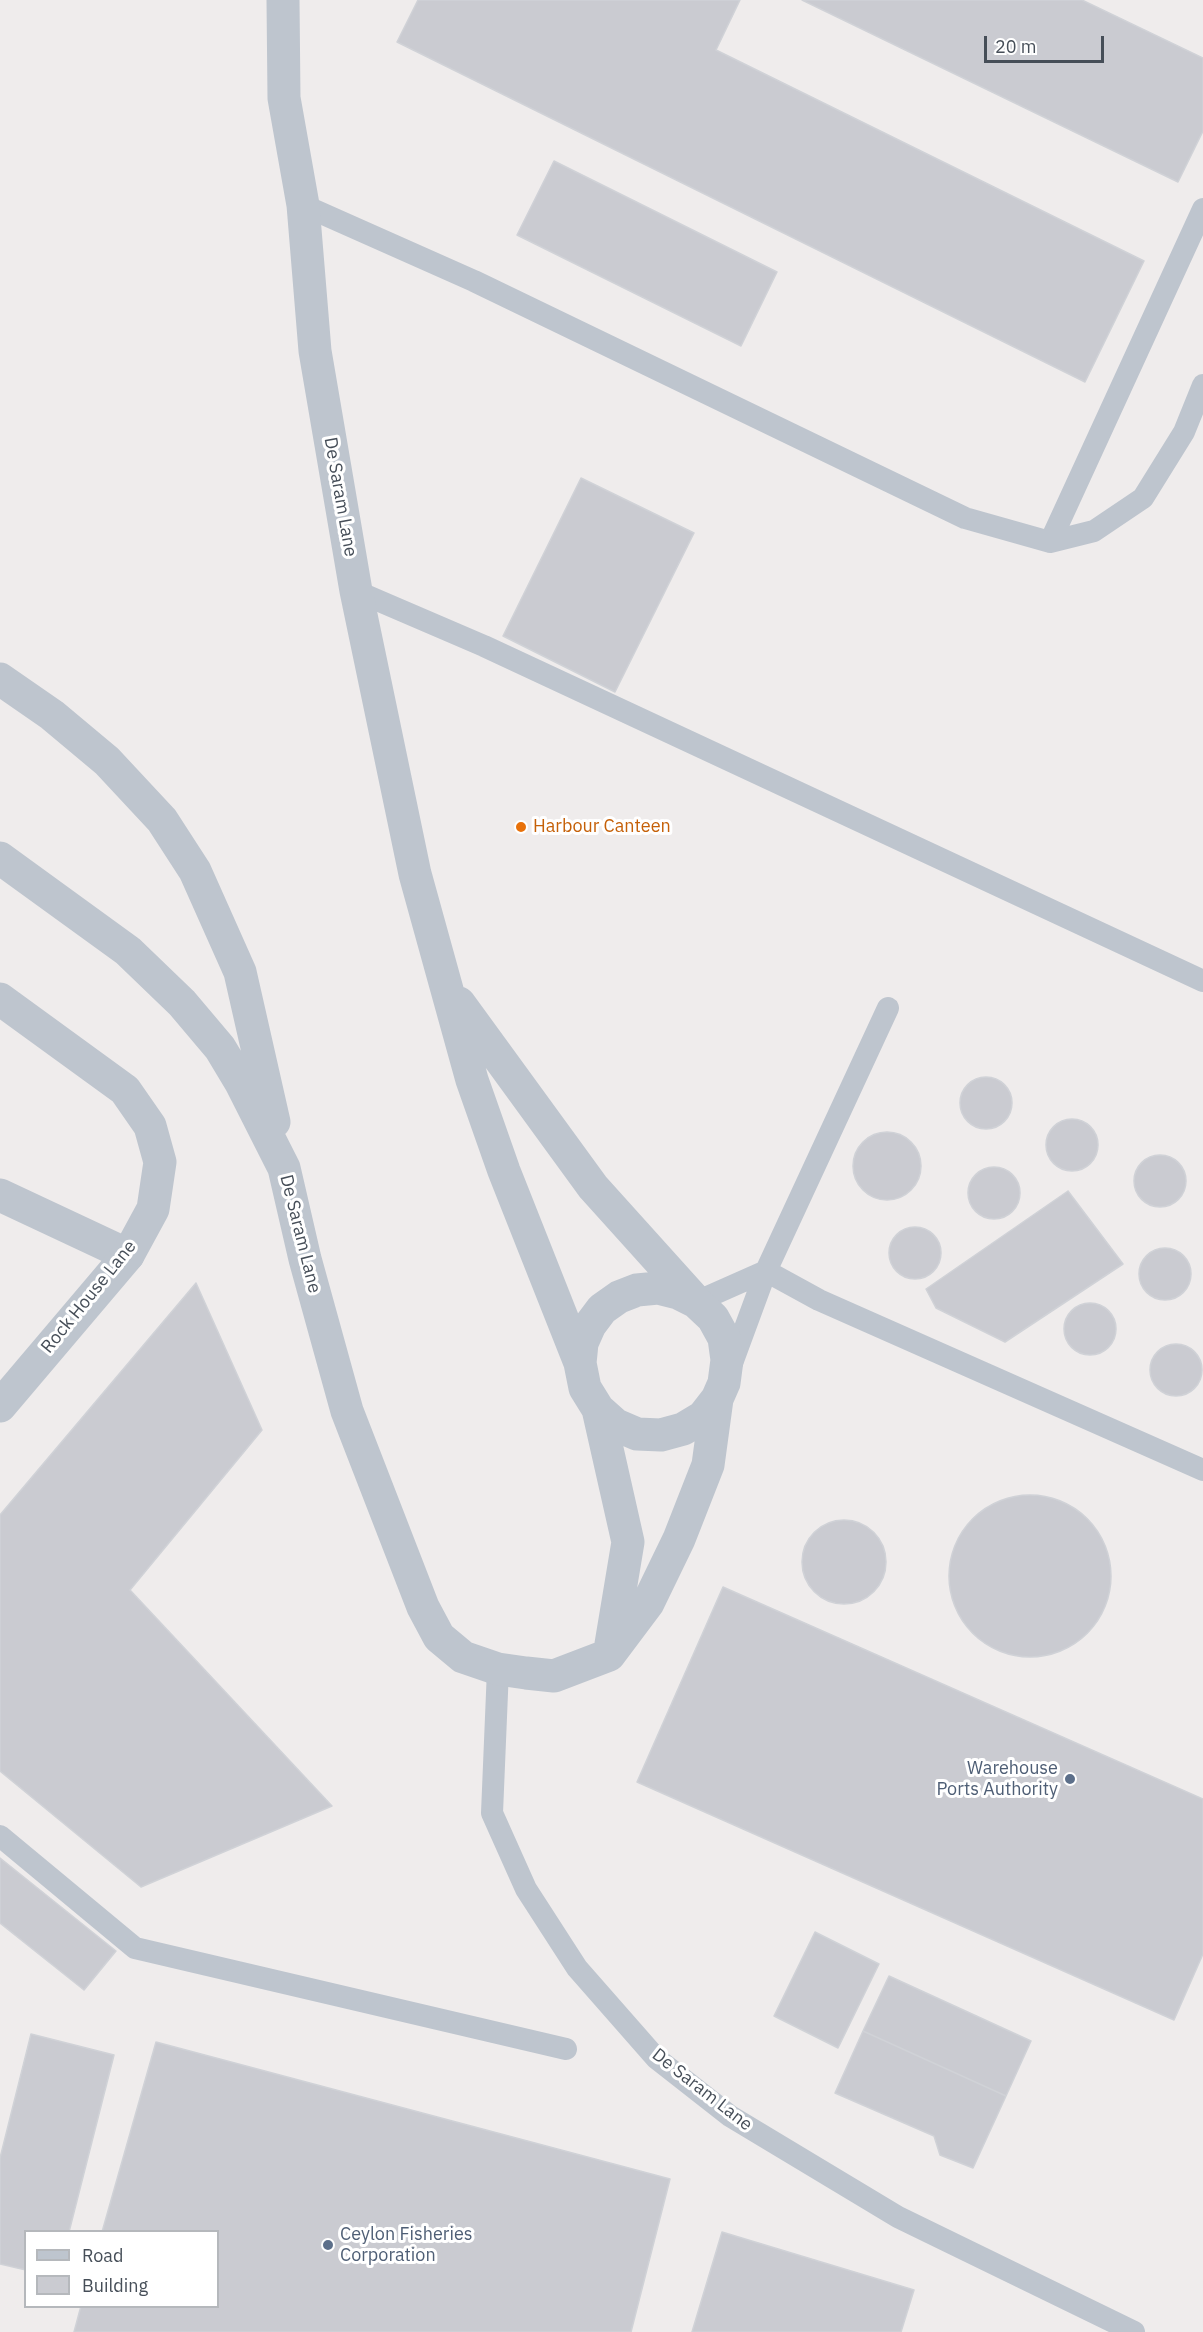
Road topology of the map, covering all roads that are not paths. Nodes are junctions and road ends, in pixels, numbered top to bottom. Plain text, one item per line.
1 (283, 0) edge
2 (303, 205) junction
3 (1203, 209) edge
4 (1203, 384) edge
5 (1050, 542) junction
6 (356, 591) junction
7 (0, 679) edge
8 (0, 858) edge
9 (1203, 981) edge
10 (447, 987) junction
11 (0, 999) edge
12 (888, 1008) dead end
13 (284, 1167) junction
14 (0, 1196) edge
15 (128, 1255) junction
16 (766, 1271) junction
17 (696, 1302) junction
18 (580, 1363) junction
19 (721, 1391) junction
20 (0, 1406) edge
21 (597, 1409) junction
22 (1203, 1470) edge
23 (609, 1655) junction
24 (498, 1669) junction
25 (0, 1836) edge
26 (566, 2049) dead end
27 (1134, 2332) edge

1 - 2 street, De Saram Lane
2 - 5 lane
2 - 6 street, De Saram Lane
3 - 5 lane
4 - 5 lane
6 - 9 lane
6 - 10 street, De Saram Lane
7 - 13 street
8 - 13 street, De Saram Lane
10 - 17 street
10 - 18 street, De Saram Lane
11 - 15 street, Rock House Lane
12 - 16 lane
13 - 24 street, De Saram Lane
14 - 15 street
15 - 20 street, Rock House Lane
16 - 17 lane
16 - 19 lane
16 - 22 lane
17 - 18 street
17 - 19 street
18 - 21 street
19 - 21 street
19 - 23 street
21 - 23 street
23 - 24 street, De Saram Lane
24 - 27 lane, De Saram Lane
25 - 26 lane

